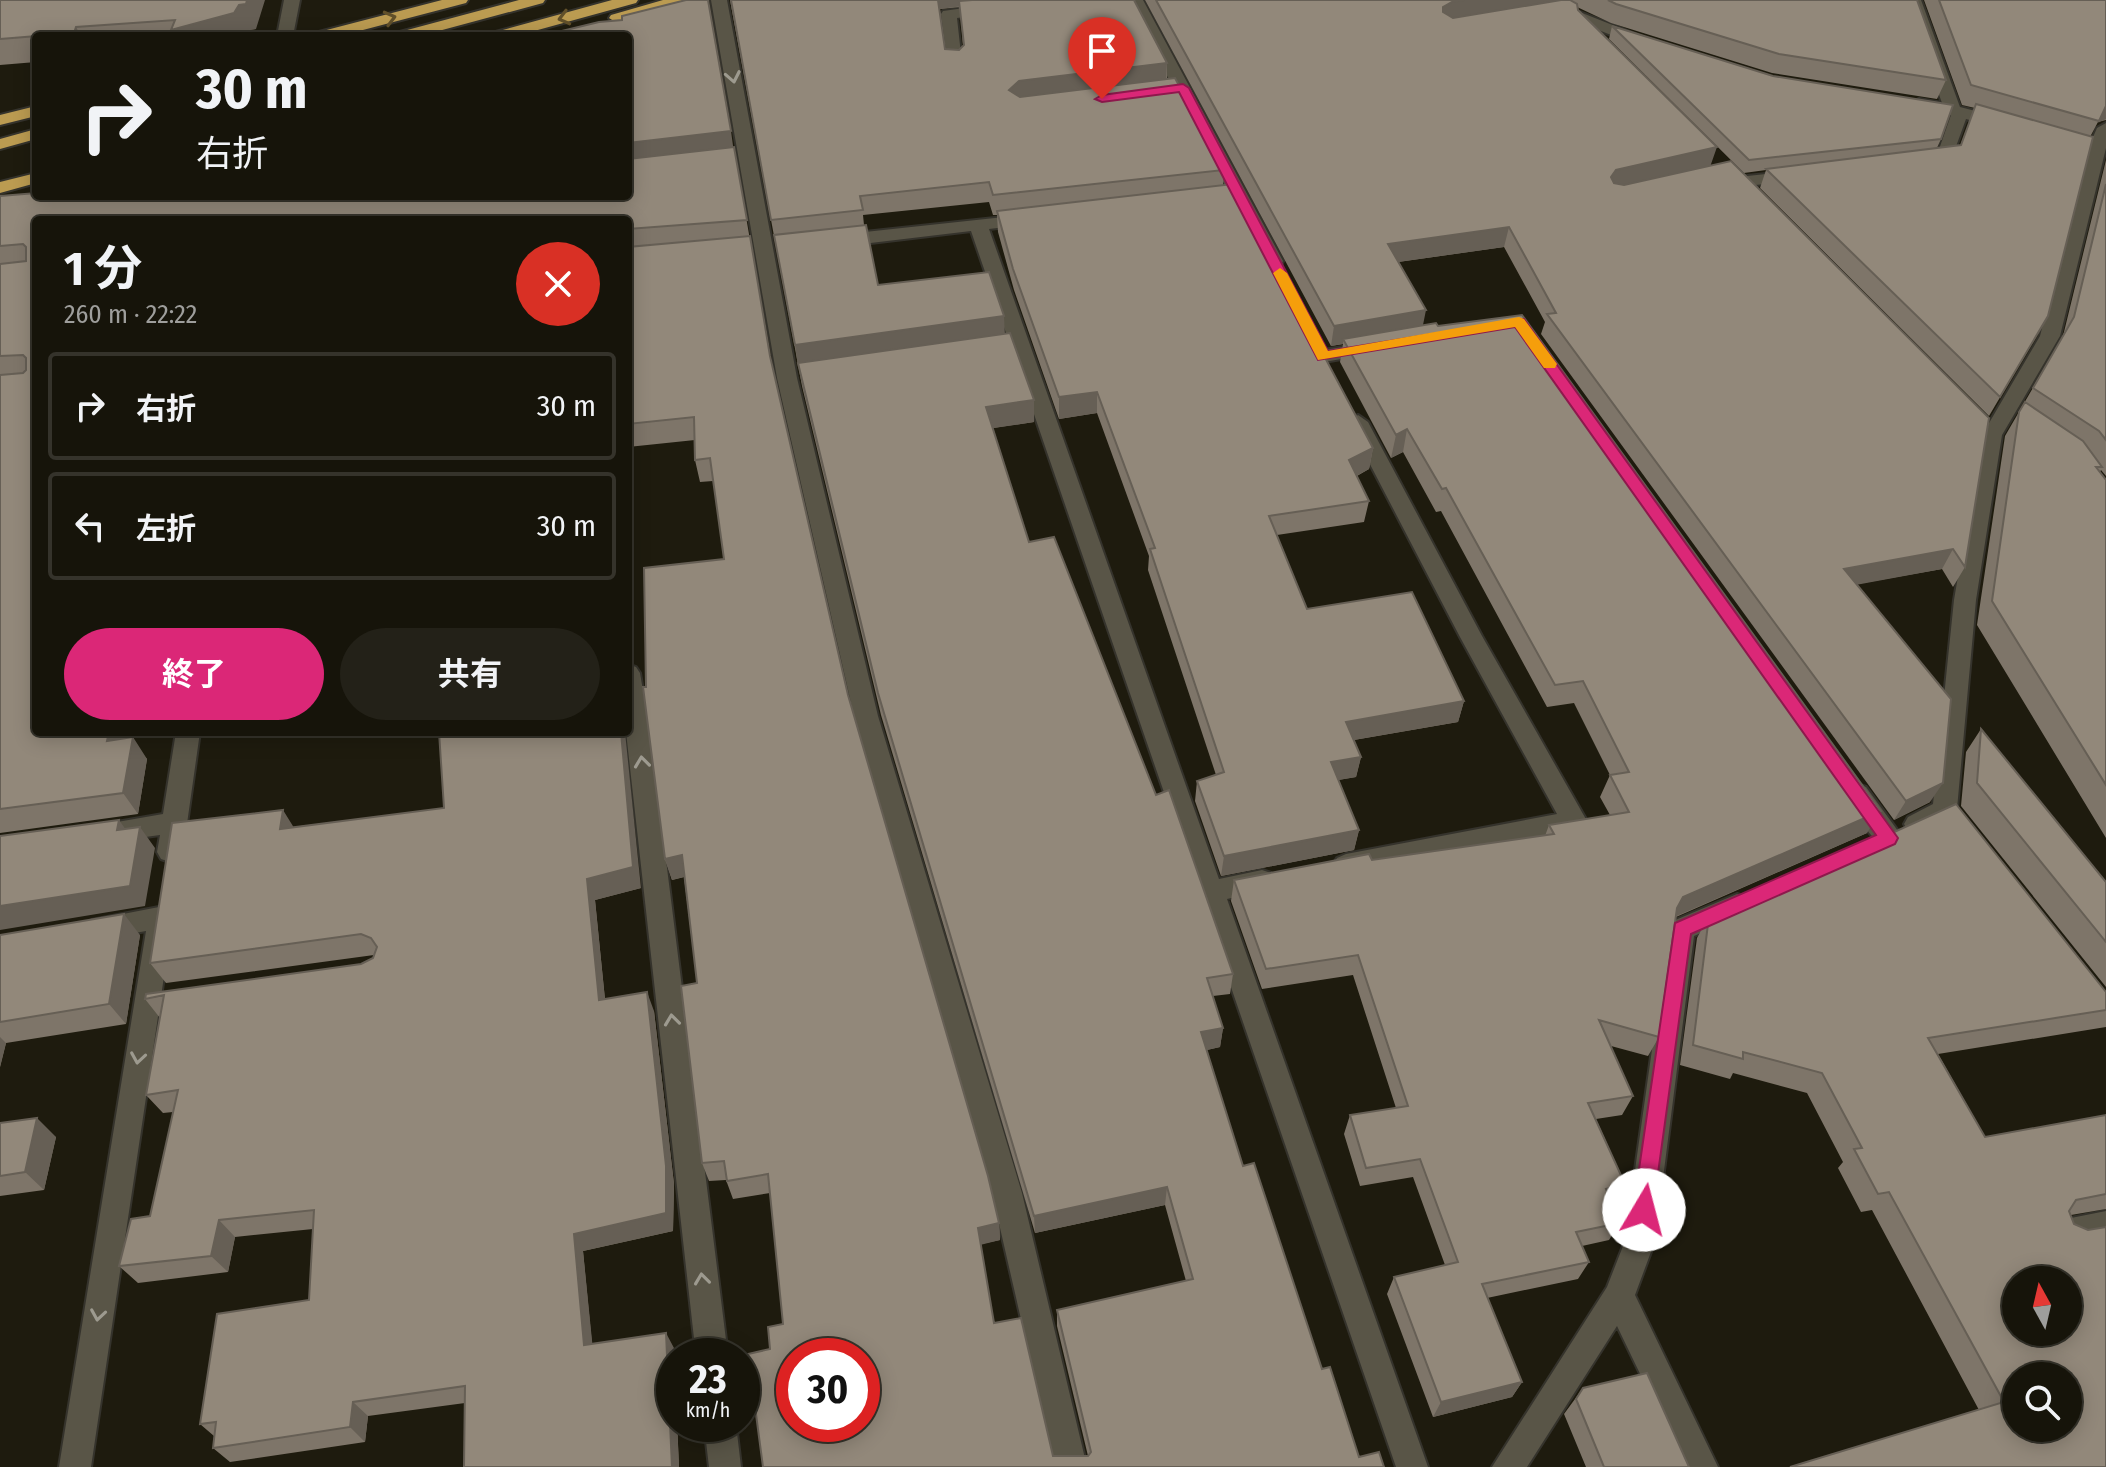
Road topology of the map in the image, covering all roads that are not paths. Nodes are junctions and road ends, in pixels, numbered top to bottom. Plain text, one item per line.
1 (292, 0) edge
2 (460, 0) edge
3 (537, 0) edge
4 (630, 0) edge
5 (680, 0) edge
6 (719, 0) edge
7 (1135, 0) edge
8 (1913, 0) edge
9 (1010, 7) edge
10 (1558, 7) edge
11 (286, 32) edge
12 (336, 32) edge
13 (417, 32) edge
14 (513, 32) edge
15 (568, 32) edge
16 (1598, 42) edge
17 (1660, 48) edge
18 (954, 63) edge
19 (1907, 103) edge
20 (1957, 111) junction
21 (32, 112) edge
22 (0, 120) edge
23 (2021, 129) edge
24 (32, 135) edge
25 (0, 144) edge
26 (2097, 145) edge
27 (32, 163) edge
28 (1912, 163) edge
29 (0, 172) edge
30 (1817, 173) edge
31 (32, 179) edge
32 (0, 188) edge
33 (1760, 204) edge
34 (1055, 217) edge
35 (978, 225) junction
36 (811, 244) edge
37 (1282, 276) edge
38 (1310, 330) edge
39 (1399, 343) edge
40 (1324, 356) junction
41 (632, 697) edge
42 (187, 736) edge
43 (1842, 773) edge
44 (1945, 809) junction
45 (174, 823) junction
46 (1964, 833) edge
47 (79, 836) edge
48 (1889, 838) junction
49 (1861, 850) edge
50 (1317, 871) edge
51 (1287, 876) edge
52 (1211, 891) junction
53 (1765, 892) edge
54 (163, 896) junction
55 (72, 932) edge
56 (177, 997) edge
57 (147, 1001) junction
58 (2106, 1225) edge
59 (2066, 1231) edge
60 (1619, 1296) junction
61 (710, 1338) edge
62 (722, 1442) edge
63 (75, 1467) edge
64 (725, 1467) edge
65 (1071, 1467) edge
66 (1412, 1467) edge
67 (1508, 1467) edge
68 (1702, 1467) edge

1 - 11 street
12 -> 2 highway
3 - 13 highway
4 -> 14 highway
5 - 15 highway
6 -> 65 street
7 - 37 street
8 - 20 street
9 - 18 street
10 - 16 street
10 - 17 street
19 - 20 street
20 - 23 street
20 - 28 street
21 - 22 highway
24 - 25 highway
26 - 44 street
27 - 29 highway
30 - 33 street
31 - 32 highway
34 - 35 street
35 - 36 street
35 - 52 street
38 - 40 street
39 - 40 street
40 - 50 street
61 -> 41 street
42 - 45 street
43 - 48 street
44 - 46 street
44 - 48 street
45 - 47 street
45 - 54 street
48 - 49 street
51 - 52 street
52 - 66 street
53 - 60 street
54 - 55 street
54 - 57 street
56 - 57 street
57 -> 63 street
58 - 59 street
60 - 67 street
60 - 68 street
62 - 64 street

